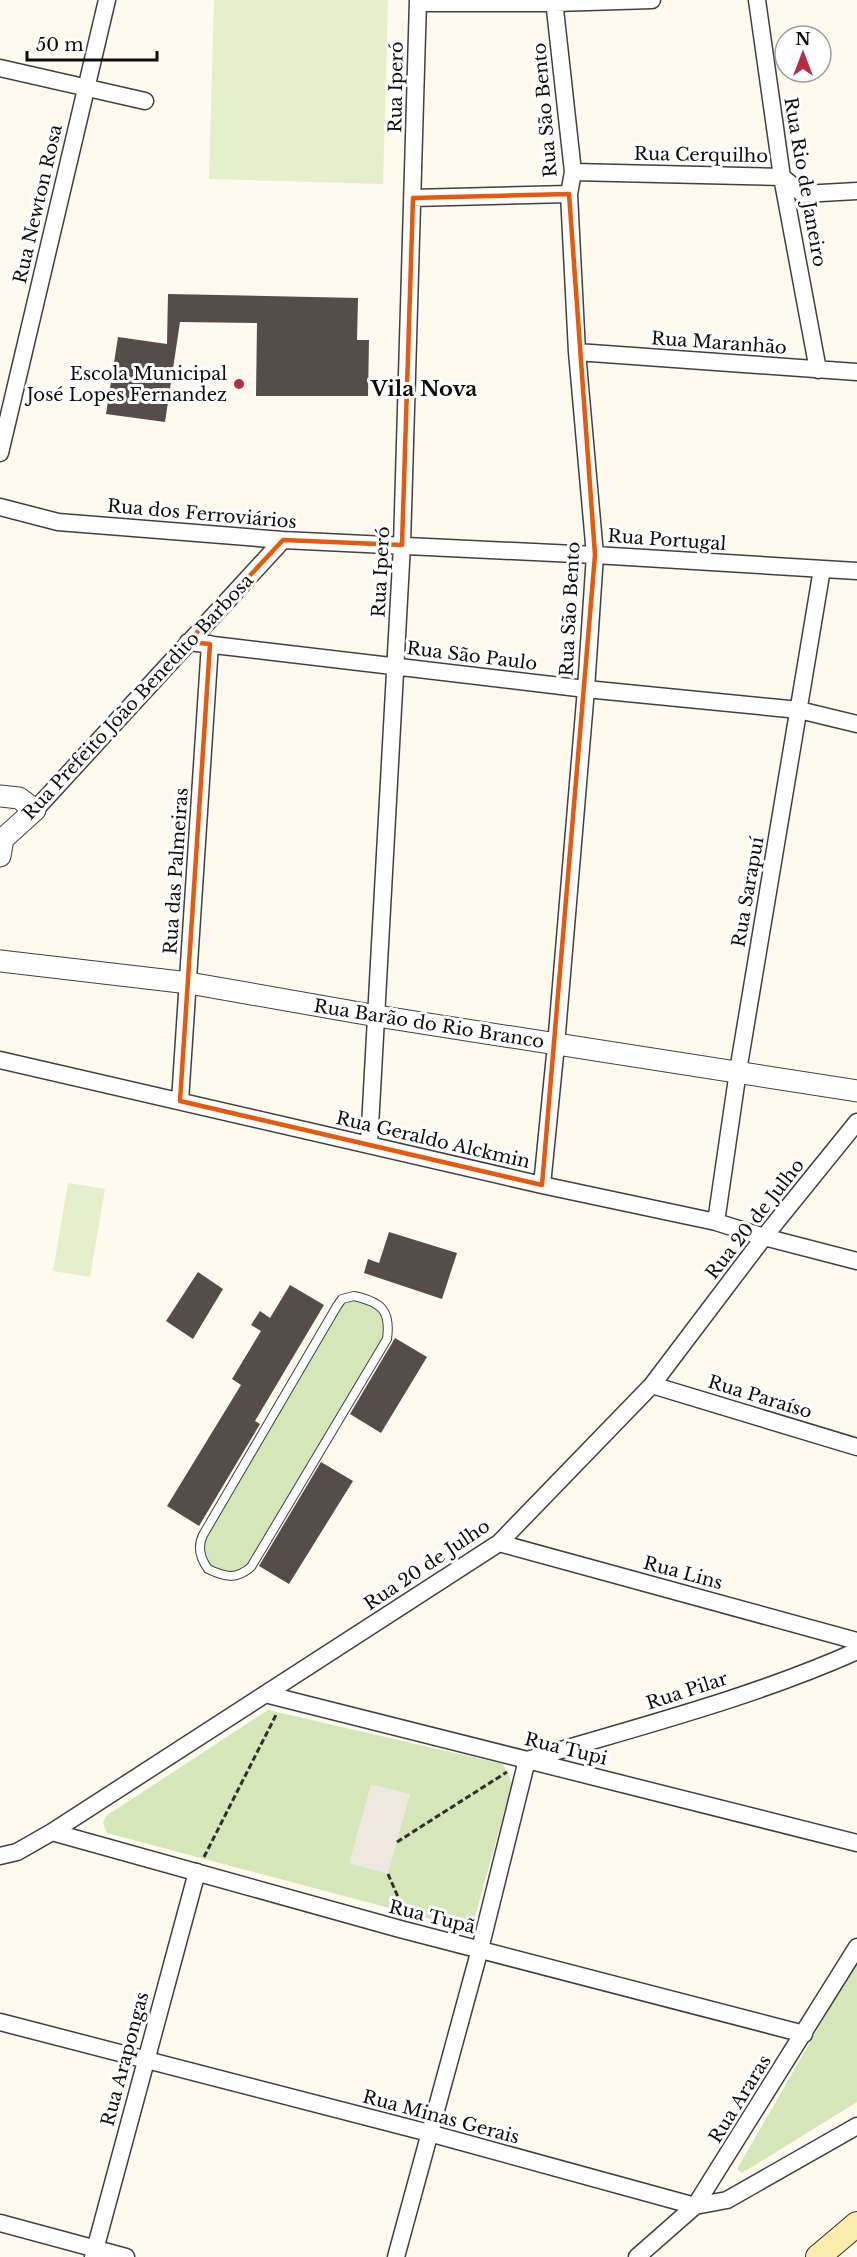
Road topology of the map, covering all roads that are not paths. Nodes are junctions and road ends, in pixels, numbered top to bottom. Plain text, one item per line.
1 (107, 0) edge
2 (652, 0) edge
3 (757, 0) edge
4 (418, 2) edge
5 (554, 2) edge
6 (0, 68) edge
7 (86, 88) junction
8 (145, 101) dead end
9 (573, 172) junction
10 (782, 177) junction
11 (857, 190) edge
12 (569, 194) junction
13 (413, 198) junction
14 (577, 352) junction
15 (818, 370) junction
16 (857, 372) edge
17 (0, 453) edge
18 (0, 507) edge
19 (283, 540) junction
20 (402, 545) junction
21 (595, 555) junction
22 (822, 569) junction
23 (857, 571) edge
24 (188, 642) junction
25 (210, 644) junction
26 (396, 666) junction
27 (586, 689) junction
28 (799, 710) junction
29 (857, 724) edge
30 (0, 796) edge
31 (35, 810) junction
32 (1, 844) edge
33 (0, 961) edge
34 (189, 983) junction
35 (377, 1016) junction
36 (556, 1045) junction
37 (0, 1060) edge
38 (738, 1071) junction
39 (857, 1091) edge
40 (180, 1101) junction
41 (857, 1122) edge
42 (369, 1145) junction
43 (542, 1185) junction
44 (716, 1222) junction
45 (764, 1238) junction
46 (857, 1261) edge
47 (652, 1385) junction
48 (857, 1447) edge
49 (209, 1527) joint
50 (499, 1543) junction
51 (857, 1641) edge
52 (857, 1651) edge
53 (265, 1694) junction
54 (527, 1760) junction
55 (52, 1832) junction
56 (857, 1843) edge
57 (0, 1856) edge
58 (197, 1872) junction
59 (857, 1947) edge
60 (480, 1949) junction
61 (0, 2022) edge
62 (804, 2034) junction
63 (145, 2061) junction
64 (857, 2126) edge
65 (429, 2133) junction
66 (695, 2206) junction
67 (0, 2223) edge
68 (857, 2224) edge
69 (94, 2253) edge
70 (126, 2257) edge
71 (396, 2257) edge
72 (637, 2257) edge
73 (818, 2257) edge

1 - 7 street, Rua Newton Rosa
2 - 5 street
3 - 10 street, Rua Rio de Janeiro
4 - 5 street
4 - 13 street, Rua Iperó
5 - 9 street, Rua São Bento
6 - 7 street
7 - 8 street
7 - 17 street, Rua Newton Rosa
9 - 10 street, Rua Cerquilho
9 - 12 street, Rua São Bento
10 - 11 street, Rua Cerquilho
10 - 15 street, Rua Rio de Janeiro
12 - 13 street
12 - 14 street, Rua São Bento
13 - 20 street, Rua Iperó
14 - 15 street, Rua Maranhão
14 - 21 street, Rua São Bento
15 - 16 street, Rua Maranhão
18 - 19 street, Rua dos Ferroviários
19 - 20 street, Rua dos Ferroviários
19 - 24 street, Rua Prefeito João Benedito Barbosa
20 - 21 street, Rua Portugal
20 - 26 street, Rua Iperó
21 - 22 street, Rua Portugal
21 - 27 street, Rua São Bento
22 - 23 street, Rua Portugal
22 - 28 street, Rua Sarapuí
24 - 25 street, Rua São Paulo
24 - 31 street, Rua Prefeito João Benedito Barbosa
25 - 26 street, Rua São Paulo
25 - 34 street, Rua das Palmeiras
26 - 27 street, Rua São Paulo
26 - 35 street, Rua Iperó
27 - 28 street, Rua São Paulo
27 - 36 street, Rua São Bento
28 - 29 street, Rua São Paulo
28 - 38 street, Rua Sarapuí
30 - 31 street
31 - 32 street, Rua Prefeito João Benedito Barbosa
33 - 34 street, Rua Barão do Rio Branco
34 - 35 street, Rua Barão do Rio Branco
34 - 40 street, Rua das Palmeiras
35 - 36 street, Rua Barão do Rio Branco
35 - 42 street, Rua Iperó
36 - 38 street, Rua Barão do Rio Branco
36 - 43 street, Rua São Bento
37 - 40 street, Rua Geraldo Alckmin
38 - 39 street, Rua Barão do Rio Branco
38 - 44 street, Rua Sarapuí
40 - 42 street, Rua Geraldo Alckmin
41 - 45 street, Rua 20 de Julho
42 - 43 street, Rua Geraldo Alckmin
43 - 44 street, Rua Geraldo Alckmin
44 - 45 street, Rua Geraldo Alckmin
45 - 46 street, Rua Geraldo Alckmin
45 - 47 street, Rua 20 de Julho
47 - 48 street, Rua Paraíso
47 - 50 street, Rua 20 de Julho
49 - 49 lane
50 - 51 street, Rua Lins
50 - 53 street, Rua 20 de Julho
52 - 54 street, Rua Pilar
53 - 54 street, Rua Tupi
53 - 55 street, Rua 20 de Julho
54 - 56 street, Rua Tupi
54 - 60 street
55 - 57 street, Rua 20 de Julho
55 - 58 street, Rua Tupã
58 - 60 street, Rua Tupã
58 - 63 street, Rua Arapongas
59 - 62 street, Rua Araras
60 - 62 street, Rua Tupã
60 - 65 street
61 - 63 street, Rua Minas Gerais
62 - 66 street, Rua Araras
63 - 65 street, Rua Minas Gerais
63 - 69 street, Rua Arapongas
64 - 66 street, Rua Minas Gerais
65 - 66 street, Rua Minas Gerais
65 - 71 street
66 - 72 street, Rua Araras
67 - 69 street
68 - 73 main road
69 - 70 street

